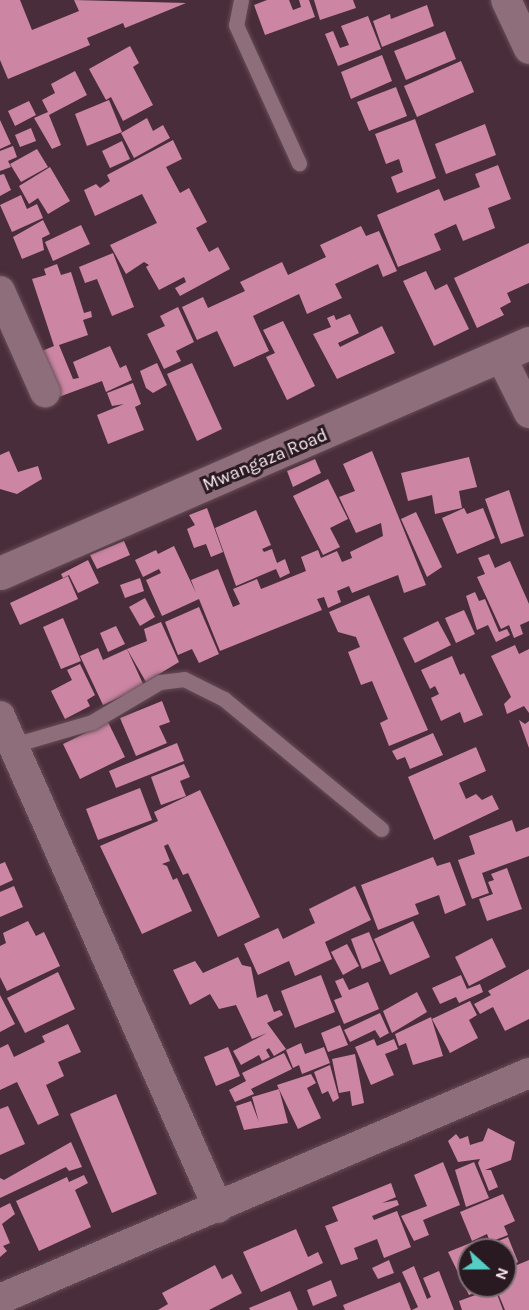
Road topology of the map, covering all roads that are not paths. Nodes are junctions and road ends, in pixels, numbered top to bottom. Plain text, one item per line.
1 (241, 0) edge
2 (506, 0) edge
3 (529, 49) edge
4 (299, 163) dead end
5 (0, 291) edge
6 (515, 349) edge
7 (45, 392) dead end
8 (529, 413) edge
9 (0, 573) edge
10 (0, 716) edge
11 (7, 747) edge
12 (381, 829) dead end
13 (527, 1078) edge
14 (218, 1208) junction
15 (0, 1299) edge

1 - 4 lane
2 - 3 street
5 - 7 street
6 - 8 street
6 - 9 main road, Mwangaza Road
10 - 11 street
11 - 12 lane
11 - 14 street
13 - 14 street
14 - 15 street

